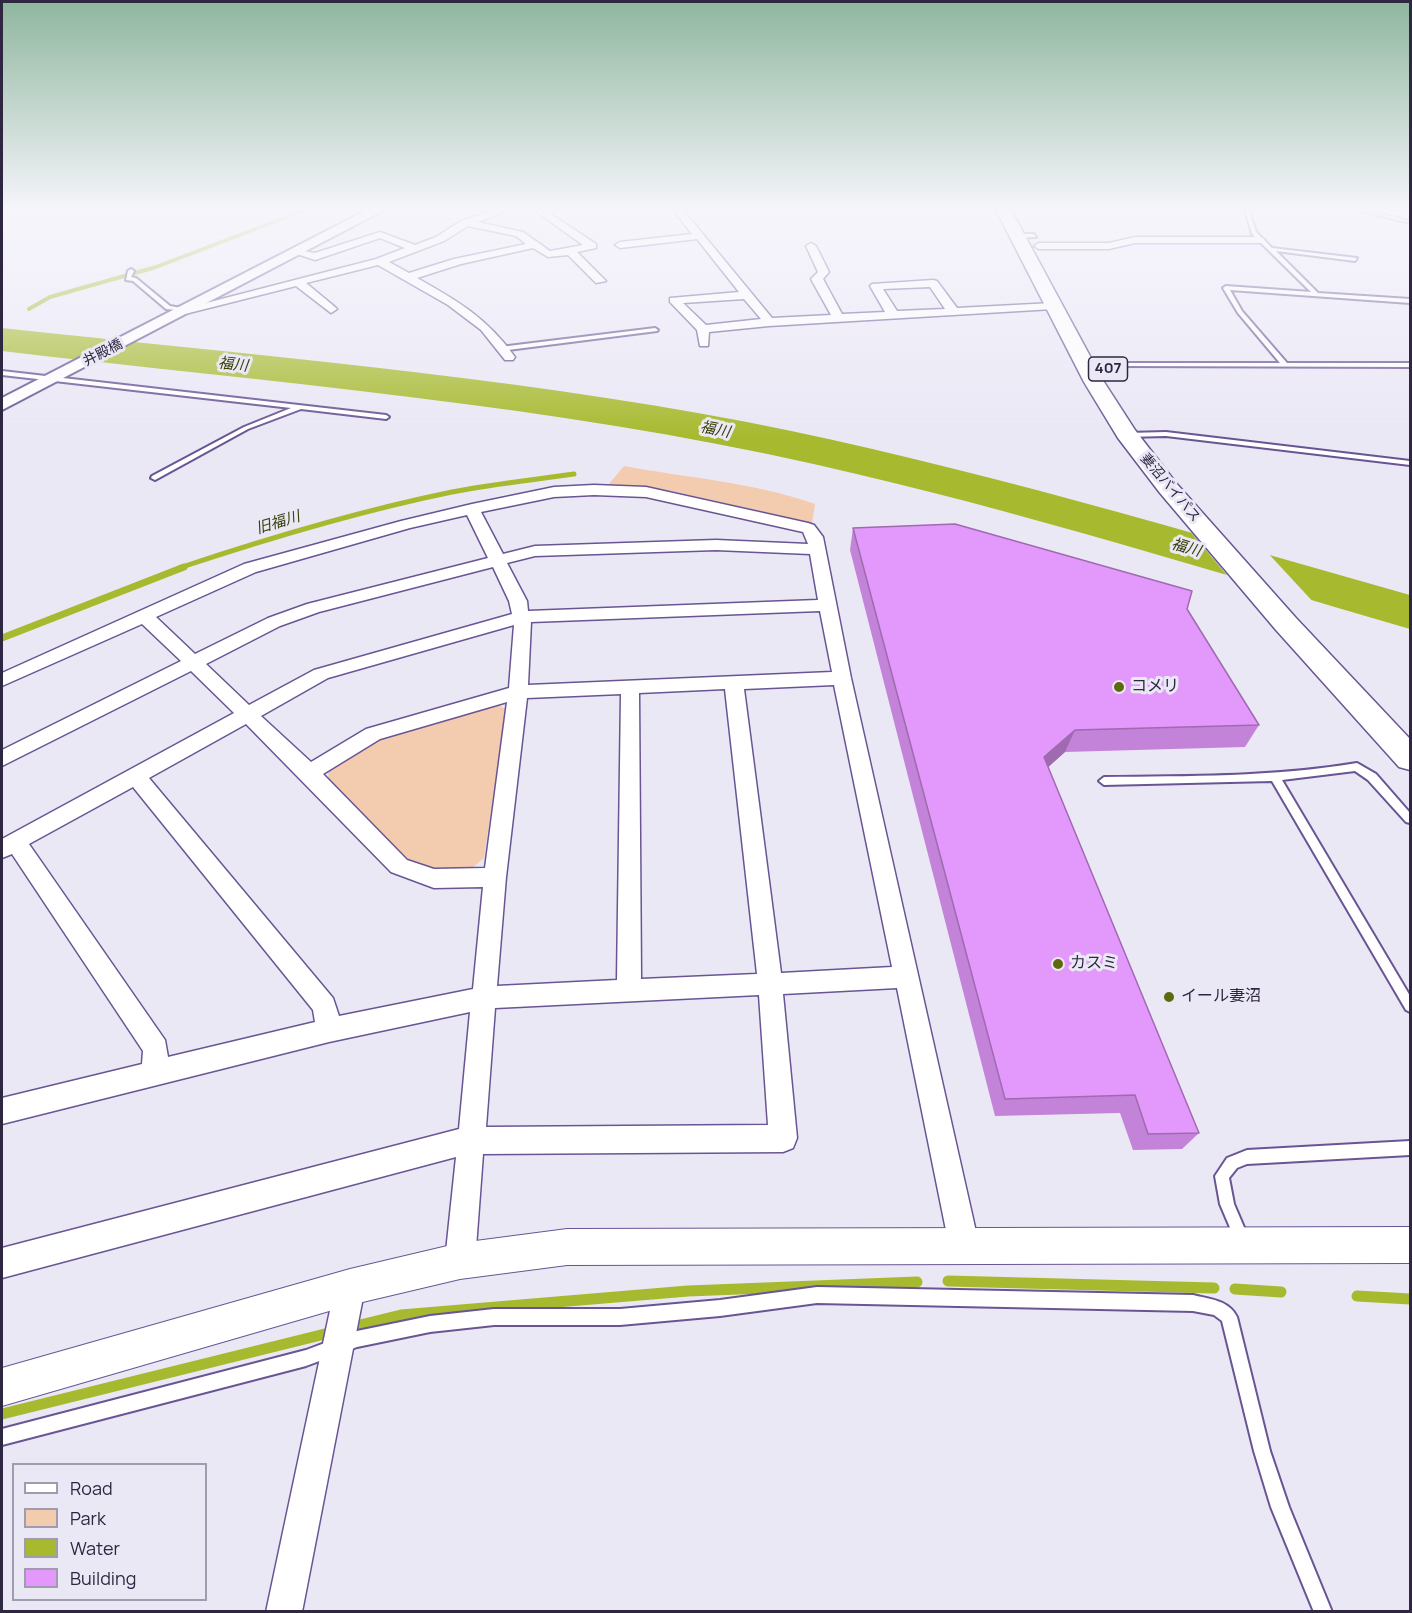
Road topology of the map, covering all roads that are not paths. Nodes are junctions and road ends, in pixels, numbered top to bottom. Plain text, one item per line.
1 (141, 285) edge
2 (232, 285) edge
3 (285, 285) edge
4 (302, 285) edge
5 (421, 285) edge
6 (739, 285) edge
7 (820, 285) edge
8 (890, 285) edge
9 (935, 285) edge
10 (1046, 285) edge
11 (1057, 285) edge
12 (1307, 285) edge
13 (1315, 293) junction
14 (747, 295) junction
15 (1410, 301) edge
16 (1053, 306) junction
17 (332, 309) dead end
18 (185, 310) junction
19 (953, 311) junction
20 (893, 315) junction
21 (839, 319) junction
22 (769, 322) junction
23 (703, 329) junction
24 (655, 330) dead end
25 (704, 343) dead end
26 (504, 353) joint
27 (1123, 365) dead end
28 (1285, 365) junction
29 (1410, 365) edge
30 (2, 373) edge
31 (53, 378) junction
32 (2, 405) edge
33 (301, 407) junction
34 (386, 417) dead end
35 (1150, 434) junction
36 (1127, 435) junction
37 (1410, 463) edge
38 (155, 478) dead end
39 (471, 510) junction
40 (818, 549) junction
41 (498, 560) junction
42 (828, 605) junction
43 (143, 615) junction
44 (522, 617) junction
45 (194, 662) junction
46 (842, 678) junction
47 (2, 680) edge
48 (734, 682) junction
49 (630, 686) junction
50 (518, 692) junction
51 (249, 714) junction
52 (1410, 725) edge
53 (2, 759) edge
54 (1410, 759) edge
55 (309, 773) junction
56 (136, 776) junction
57 (1275, 776) junction
58 (1104, 781) dead end
59 (1410, 819) edge
60 (8, 845) edge
61 (495, 877) junction
62 (908, 976) junction
63 (770, 983) junction
64 (628, 990) junction
65 (483, 998) junction
66 (1410, 1006) edge
67 (328, 1030) junction
68 (155, 1074) junction
69 (2, 1112) edge
70 (470, 1141) junction
71 (1410, 1148) edge
72 (964, 1245) junction
73 (1244, 1245) junction
74 (1410, 1245) edge
75 (460, 1261) junction
76 (2, 1263) edge
77 (350, 1287) junction
78 (339, 1347) junction
79 (2, 1387) edge
80 (2, 1437) edge
81 (284, 1611) edge
82 (1323, 1611) edge

1 - 18 lane
2 - 18 main road, 井殿橋
3 - 18 street
4 - 17 street
5 - 26 street
6 - 14 street
7 - 21 street
8 - 20 street
9 - 19 street
10 - 16 highway, 妻沼バイパス / 407
11 - 35 highway, 妻沼バイパス / 407
12 - 13 lane
13 - 15 lane
13 - 28 lane
14 - 22 street
14 - 23 street
16 - 19 street
16 - 36 highway, 妻沼バイパス / 407
18 - 31 main road, 井殿橋
19 - 20 street
20 - 21 street
21 - 22 street
22 - 23 street
23 - 25 street
24 - 26 lane
27 - 28 lane
28 - 29 lane
30 - 31 lane
31 - 32 main road, 井殿橋
31 - 33 lane
33 - 34 lane
33 - 38 lane
35 - 36 lane
35 - 37 lane
35 - 52 highway, 妻沼バイパス / 407
36 - 54 highway, 妻沼バイパス / 407
39 - 40 street
39 - 41 street
39 - 43 street
40 - 41 street
40 - 42 street
41 - 44 street
41 - 45 street
42 - 44 street
42 - 46 street
43 - 45 street
43 - 47 street
44 - 50 street
44 - 51 street
45 - 51 street
45 - 53 street
46 - 48 street
46 - 62 street
48 - 49 street
48 - 63 street
49 - 50 street
49 - 64 street
50 - 55 street
50 - 61 street
51 - 55 street
51 - 56 street
55 - 61 street
56 - 60 street
56 - 67 street
57 - 58 lane
57 - 59 lane
57 - 66 lane
60 - 68 street
61 - 65 street
62 - 63 street
62 - 72 street
63 - 64 street
63 - 70 street
64 - 65 street
65 - 67 street
65 - 70 street
67 - 68 street
68 - 69 street
70 - 75 street
70 - 76 street
71 - 73 lane
72 - 73 street
72 - 75 street
73 - 74 street
75 - 77 street
77 - 78 street
77 - 79 street
78 - 80 lane
78 - 81 street
78 - 82 lane

